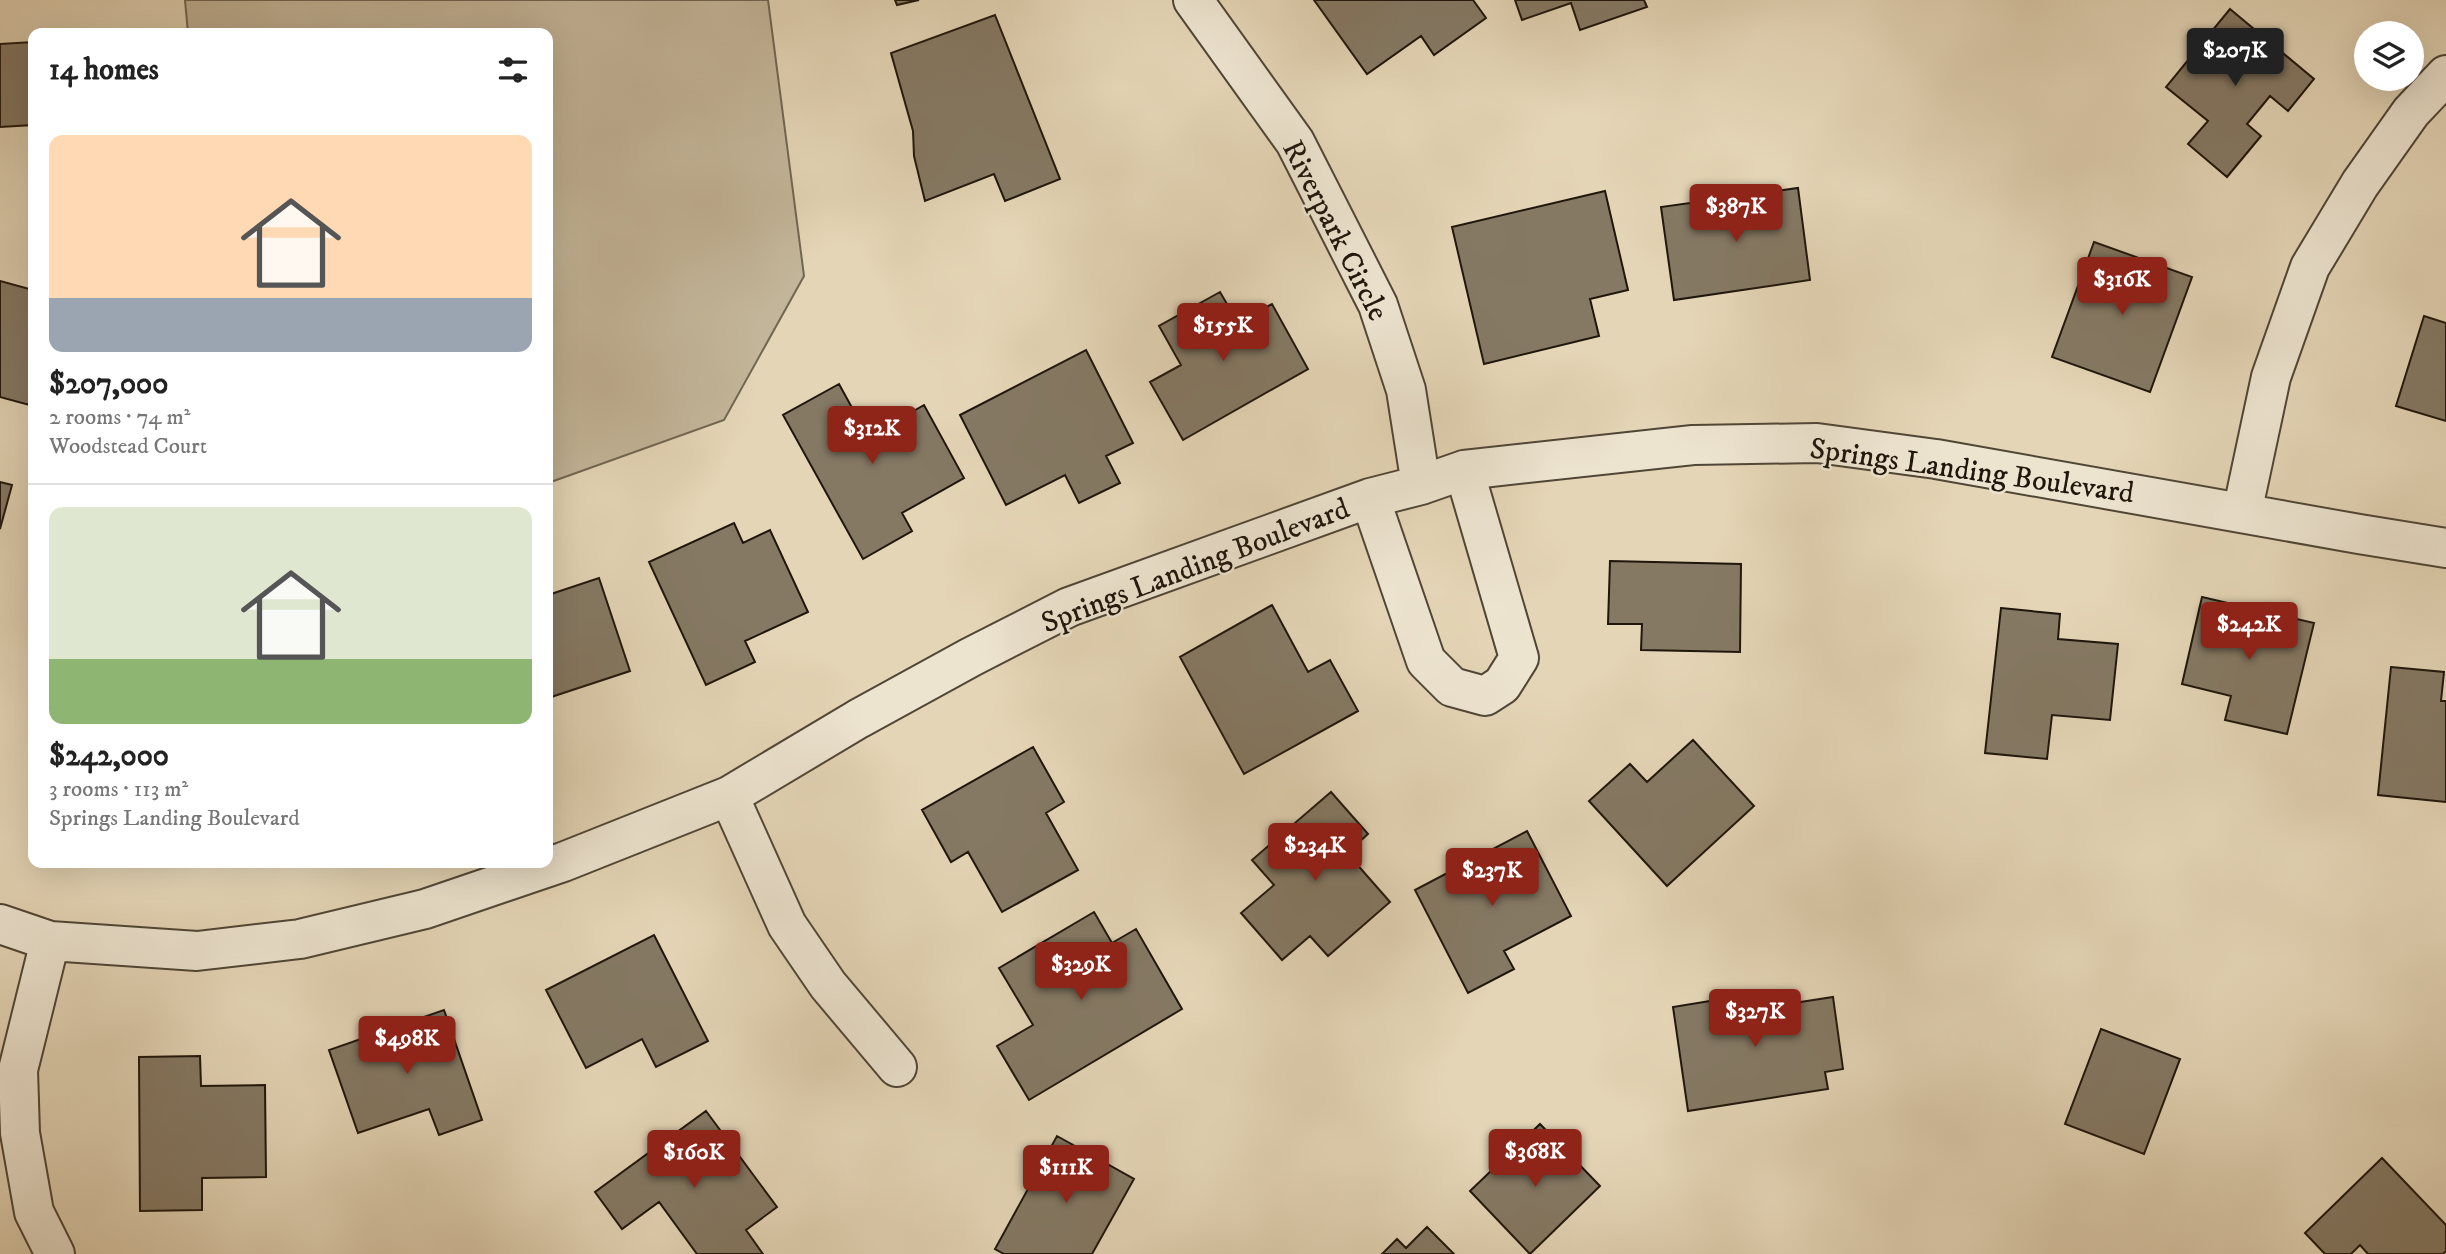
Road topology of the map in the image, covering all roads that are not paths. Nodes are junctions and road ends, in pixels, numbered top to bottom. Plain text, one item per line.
1 (1193, 0) edge
2 (2446, 75) edge
3 (1464, 470) junction
4 (1421, 485) junction
5 (1370, 498) junction
6 (2242, 513) junction
7 (2446, 548) edge
8 (729, 796) junction
9 (553, 865) edge
10 (545, 868) edge
11 (0, 924) edge
12 (50, 941) junction
13 (897, 1068) dead end
14 (55, 1254) edge

1 - 4 street, Riverpark Circle
2 - 6 street
3 - 4 street, Springs Landing Boulevard
3 - 5 street
3 - 6 street, Springs Landing Boulevard
4 - 5 street, Springs Landing Boulevard
5 - 8 street, Springs Landing Boulevard
6 - 7 street, Springs Landing Boulevard
8 - 9 street, Springs Landing Boulevard
8 - 13 street
10 - 12 street, Springs Landing Boulevard
11 - 12 street, Springs Landing Boulevard
12 - 14 street

